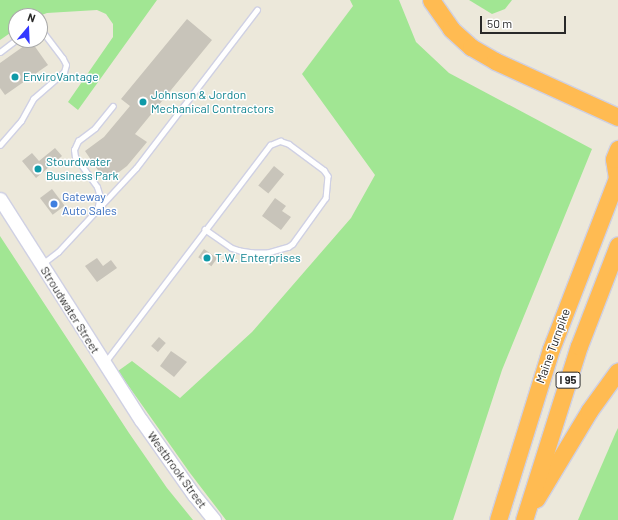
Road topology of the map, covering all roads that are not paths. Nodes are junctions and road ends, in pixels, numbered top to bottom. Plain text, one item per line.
1 (431, 0) edge
2 (441, 0) edge
3 (257, 10) dead end
4 (48, 39) edge
5 (552, 82) junction
6 (113, 106) dead end
7 (618, 106) edge
8 (618, 117) edge
9 (0, 144) edge
10 (618, 149) edge
11 (617, 176) edge
12 (0, 199) edge
13 (97, 210) junction
14 (205, 230) junction
15 (618, 245) edge
16 (41, 264) junction
17 (104, 364) junction
18 (618, 371) edge
19 (141, 420) joint
20 (524, 519) edge
21 (214, 520) edge
22 (498, 520) edge

1 - 5 highway
2 - 5 highway
3 - 13 lane
4 - 9 lane
5 - 7 highway
5 - 8 highway
6 - 13 lane
10 - 11 highway
11 - 22 highway, Maine Turnpike / I 95
12 - 16 main road, Stroudwater Street
13 - 16 lane
14 - 14 lane
14 - 17 lane
15 - 20 highway, Maine Turnpike / I 95
16 - 17 main road, Stroudwater Street
17 - 19 main road, Stroudwater Street
18 - 20 highway
19 - 21 main road, Westbrook Street

